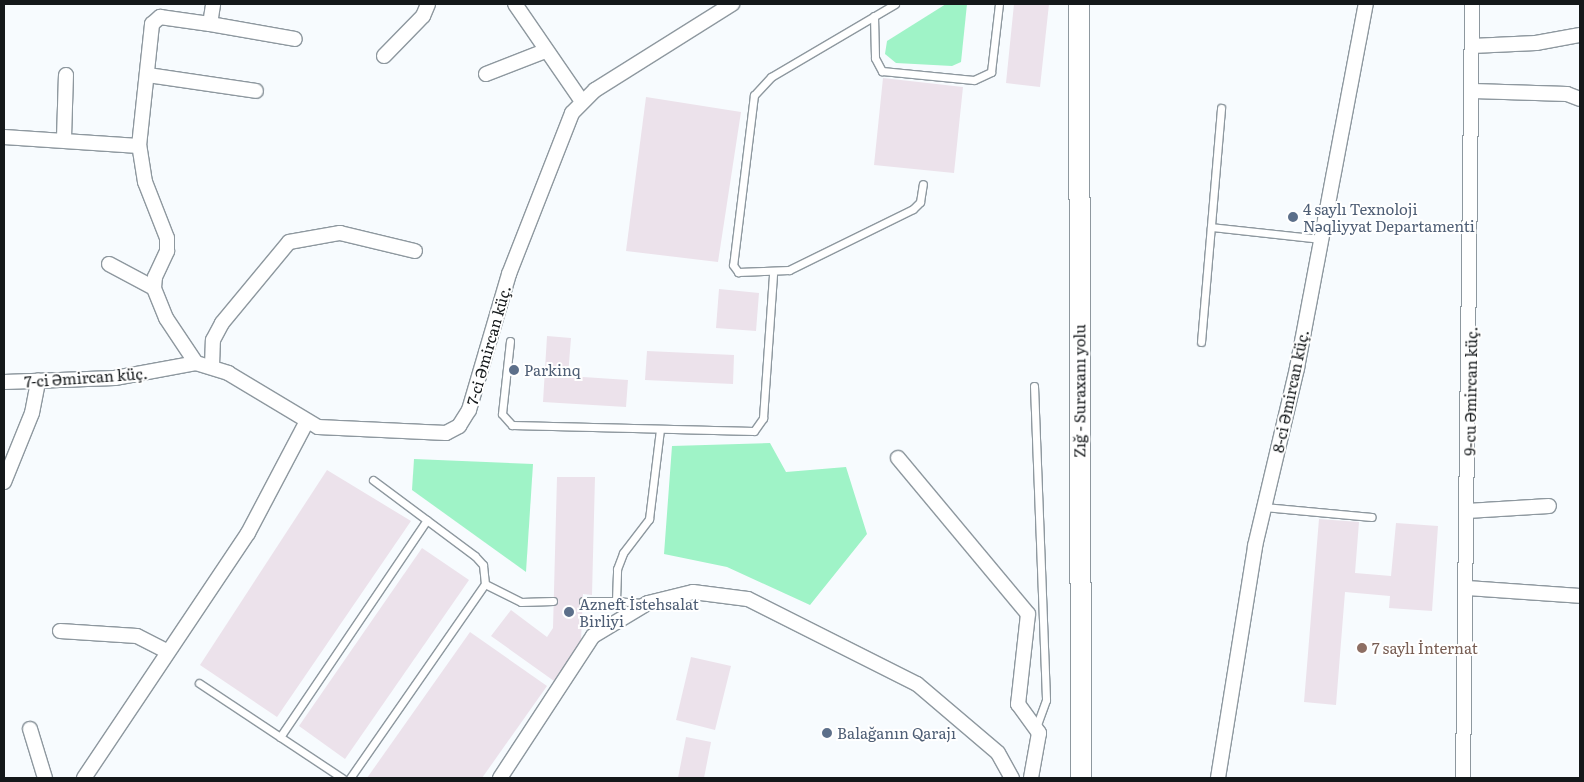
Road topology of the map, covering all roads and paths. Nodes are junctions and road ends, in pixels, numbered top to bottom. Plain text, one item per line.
1 (212, 4) edge
2 (428, 4) edge
3 (515, 4) edge
4 (732, 4) edge
5 (895, 4) edge
6 (999, 4) edge
7 (1079, 4) edge
8 (1366, 4) edge
9 (1472, 4) edge
10 (874, 16) junction
11 (210, 24) junction
12 (1580, 35) edge
13 (295, 39) dead end
14 (1472, 46) junction
15 (545, 51) junction
16 (384, 56) dead end
17 (486, 74) dead end
18 (66, 75) dead end
19 (148, 75) junction
20 (256, 91) dead end
21 (1473, 91) junction
22 (1580, 99) edge
23 (581, 100) junction
24 (1221, 108) dead end
25 (4, 137) edge
26 (64, 138) junction
27 (139, 146) junction
28 (923, 184) dead end
29 (1212, 227) junction
30 (1322, 239) junction
31 (415, 251) dead end
32 (109, 264) dead end
33 (772, 274) junction
34 (154, 288) junction
35 (510, 341) dead end
36 (1201, 342) dead end
37 (196, 363) junction
38 (212, 366) junction
39 (4, 382) edge
40 (38, 382) junction
41 (1034, 386) dead end
42 (306, 423) junction
43 (660, 430) junction
44 (898, 458) dead end
45 (373, 480) dead end
46 (4, 482) edge
47 (1549, 506) dead end
48 (1264, 507) junction
49 (1467, 510) junction
50 (1372, 517) dead end
51 (427, 520) junction
52 (485, 584) junction
53 (1466, 588) junction
54 (1580, 596) edge
55 (553, 601) dead end
56 (583, 601) dead end
57 (616, 601) junction
58 (648, 603) junction
59 (60, 631) dead end
60 (166, 651) junction
61 (199, 683) dead end
62 (1036, 727) junction
63 (30, 729) dead end
64 (280, 736) junction
65 (45, 778) edge
66 (84, 778) edge
67 (342, 778) edge
68 (350, 778) edge
69 (500, 778) edge
70 (1012, 778) edge
71 (1031, 778) edge
72 (1081, 778) edge
73 (1218, 778) edge
74 (1463, 778) edge

1 - 11 street
2 - 16 street
3 - 15 street
4 - 23 street, 7-ci Əmircan küç.
5 - 10 lane
6 - 10 lane
7 - 72 main road, Zığ - Suraxanı yolu
8 - 30 street, 8-ci Əmircan küç.
9 - 14 street, 9-cu Əmircan küç.
10 - 33 lane
11 - 13 street
11 - 19 street
12 - 14 street
14 - 21 street, 9-cu Əmircan küç.
15 - 17 street
15 - 23 street
18 - 26 street
19 - 20 street
19 - 27 street
21 - 22 street
21 - 49 street, 9-cu Əmircan küç.
23 - 42 street, 7-ci Əmircan küç.
24 - 29 lane
25 - 26 street
26 - 27 street
27 - 34 street
28 - 33 lane
29 - 30 lane
29 - 36 lane
30 - 48 street, 8-ci Əmircan küç.
31 - 38 street
32 - 34 street
33 - 43 lane
34 - 37 street
35 - 43 lane
37 - 38 street, 7-ci Əmircan küç.
37 - 40 street, 7-ci Əmircan küç.
38 - 42 street, 7-ci Əmircan küç.
39 - 40 street, 7-ci Əmircan küç.
40 - 46 street
41 - 62 lane
42 - 60 street
43 - 57 lane
44 - 62 street
45 - 51 lane
47 - 49 street
48 - 50 lane
48 - 73 street, 8-ci Əmircan küç.
49 - 53 street, 9-cu Əmircan küç.
51 - 52 lane
51 - 64 lane
52 - 55 lane
52 - 68 lane
53 - 54 street
53 - 74 street, 9-cu Əmircan küç.
56 - 57 lane
57 - 58 lane
58 - 69 street
58 - 70 street
59 - 60 street
60 - 66 street
61 - 64 lane
62 - 71 street
63 - 65 street
64 - 67 lane

